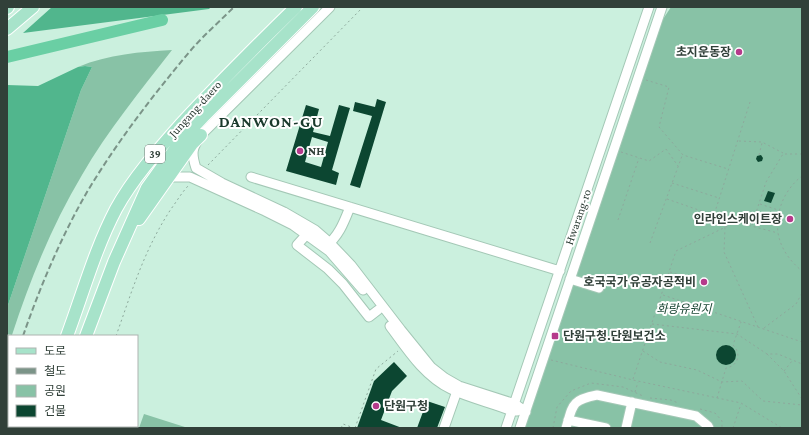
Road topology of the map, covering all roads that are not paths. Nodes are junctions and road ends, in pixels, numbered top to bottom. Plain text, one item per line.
1 (33, 7) edge
2 (284, 7) edge
3 (296, 7) edge
4 (313, 7) edge
5 (330, 7) edge
6 (649, 7) edge
7 (662, 7) edge
8 (668, 7) edge
9 (7, 29) edge
10 (651, 38) junction
11 (201, 135) junction
12 (162, 145) junction
13 (251, 176) dead end
14 (169, 177) junction
15 (350, 207) junction
16 (306, 234) junction
17 (121, 244) junction
18 (327, 245) junction
19 (560, 271) junction
20 (570, 279) junction
21 (599, 288) dead end
22 (378, 310) junction
23 (72, 323) junction
24 (61, 335) edge
25 (67, 335) edge
26 (86, 335) edge
27 (457, 391) junction
28 (632, 402) junction
29 (513, 407) junction
30 (526, 412) junction
31 (567, 424) edge
32 (444, 428) edge
33 (506, 428) edge
34 (520, 428) edge
35 (606, 428) edge
36 (626, 428) edge
37 (709, 428) edge

1 - 9 main road
2 - 12 main road
3 - 12 main road, Jungang-daero / 39
4 - 17 main road, Jungang-daero / 39
5 - 11 street
6 - 19 street, Hwarang-ro
7 - 10 street, Hwarang-ro
8 - 10 street
10 - 20 street, Hwarang-ro
11 - 14 main road
11 - 18 street
12 - 23 main road, Jungang-daero / 39
13 - 15 street
14 - 16 street
14 - 17 main road
15 - 18 street
15 - 19 street
16 - 18 street
16 - 22 street
17 - 26 main road, Jungang-daero / 39
18 - 22 street
18 - 29 street
19 - 29 street, Hwarang-ro
20 - 21 street
20 - 30 street, Hwarang-ro
22 - 27 street
23 - 24 main road
23 - 25 main road, Jungang-daero / 39
27 - 29 street
27 - 32 street
28 - 31 street
28 - 36 street
28 - 37 street
29 - 30 street
29 - 33 street, Hwarang-ro
30 - 34 street, Hwarang-ro
31 - 35 street

